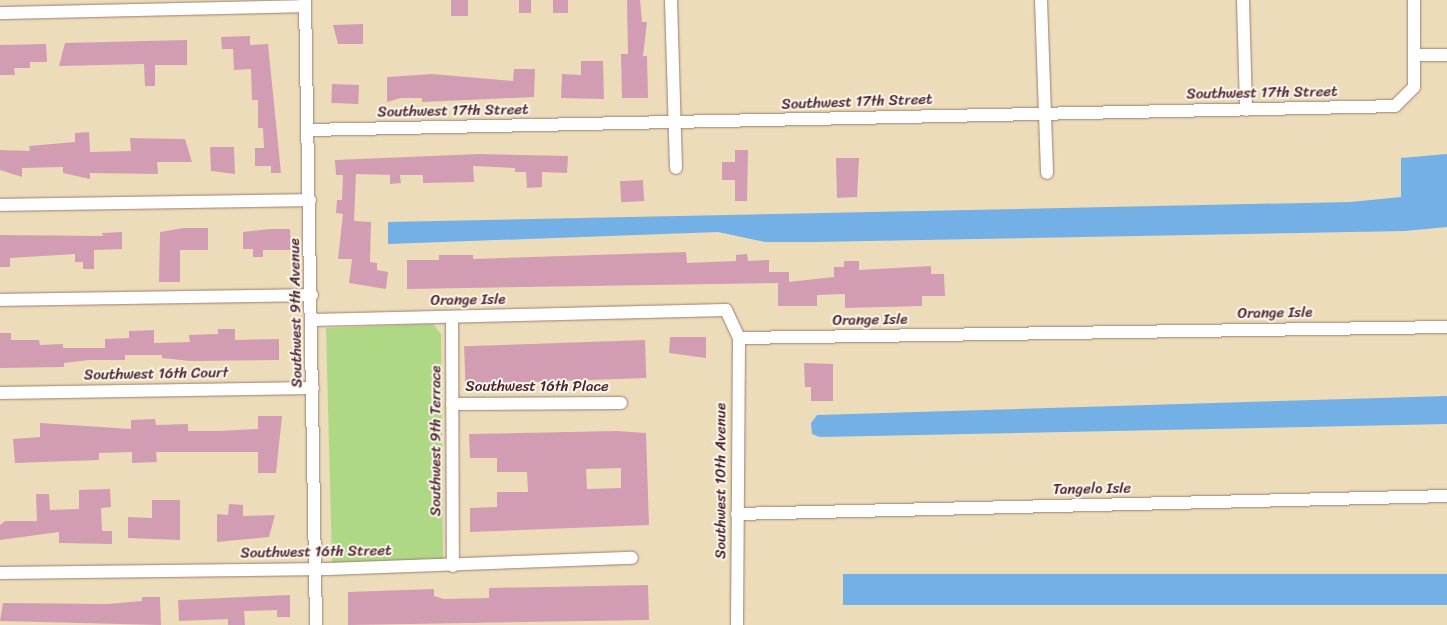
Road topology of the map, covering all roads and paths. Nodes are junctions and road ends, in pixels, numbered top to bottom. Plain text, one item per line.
1 (672, 0) edge
2 (1041, 0) edge
3 (1243, 0) edge
4 (1414, 0) edge
5 (304, 3) edge
6 (0, 13) edge
7 (1415, 55) junction
8 (1447, 55) edge
9 (1246, 110) junction
10 (1045, 113) junction
11 (676, 124) junction
12 (308, 130) junction
13 (676, 168) dead end
14 (1047, 173) dead end
15 (310, 200) junction
16 (0, 205) edge
17 (312, 295) junction
18 (0, 300) edge
19 (452, 316) junction
20 (312, 320) junction
21 (1447, 327) edge
22 (739, 338) junction
23 (313, 388) junction
24 (0, 393) edge
25 (621, 403) dead end
26 (452, 404) junction
27 (1447, 496) edge
28 (737, 514) junction
29 (632, 558) dead end
30 (453, 566) junction
31 (316, 569) junction
32 (0, 573) edge
33 (316, 625) edge
34 (737, 625) edge

1 - 11 street
2 - 10 street
3 - 9 street
4 - 7 street
5 - 6 street
5 - 12 street, Southwest 9th Avenue
7 - 8 street
7 - 9 street, Southwest 17th Street
9 - 10 street, Southwest 17th Street
10 - 11 street, Southwest 17th Street
10 - 14 street
11 - 12 street, Southwest 17th Street
11 - 13 street
12 - 15 street, Southwest 9th Avenue
15 - 16 street
15 - 17 street, Southwest 9th Avenue
17 - 18 street
17 - 20 street, Southwest 9th Avenue
19 - 20 street, Orange Isle
19 - 22 street, Orange Isle
19 - 26 street, Southwest 9th Terrace
20 - 23 street, Southwest 9th Avenue
21 - 22 street, Orange Isle
22 - 28 street, Southwest 10th Avenue
23 - 24 street, Southwest 16th Court
23 - 31 street, Southwest 9th Avenue
25 - 26 street, Southwest 16th Place
26 - 30 street, Southwest 9th Terrace
27 - 28 street, Tangelo Isle
28 - 34 street, Southwest 10th Avenue
29 - 30 street, Southwest 16th Street
30 - 31 street, Southwest 16th Street
31 - 32 street, Southwest 16th Street
31 - 33 street, Southwest 9th Avenue

